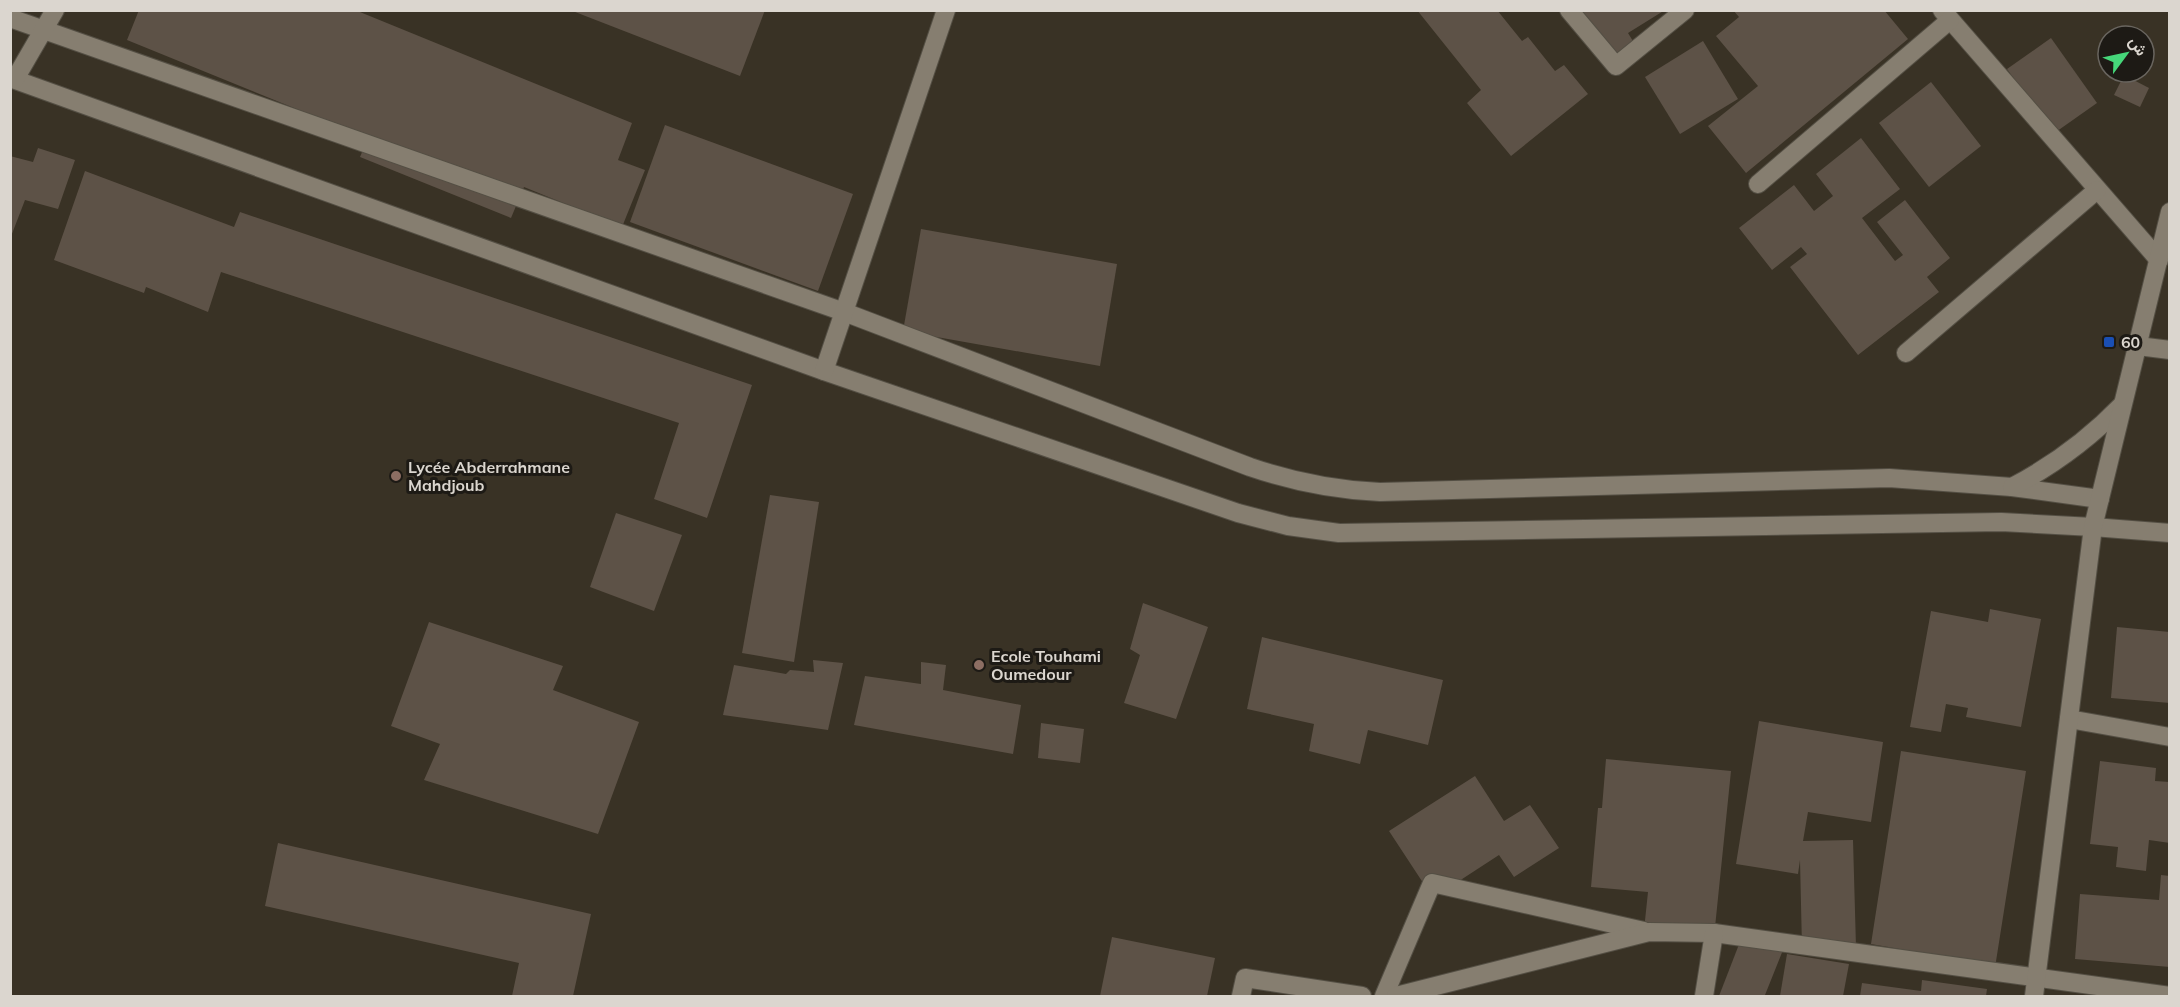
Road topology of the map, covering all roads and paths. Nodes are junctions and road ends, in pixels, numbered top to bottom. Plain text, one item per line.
1 (55, 10) edge
2 (946, 10) edge
3 (1569, 10) edge
4 (1685, 10) edge
5 (1946, 15) edge
6 (10, 18) edge
7 (43, 31) junction
8 (13, 78) edge
9 (1758, 184) dead end
10 (2097, 190) junction
11 (2169, 212) edge
12 (2159, 260) junction
13 (844, 312) junction
14 (2138, 346) junction
15 (2169, 350) edge
16 (1906, 353) dead end
17 (824, 371) junction
18 (2124, 404) junction
19 (2012, 487) junction
20 (2100, 499) junction
21 (2093, 527) junction
22 (2169, 533) edge
23 (2069, 719) junction
24 (2169, 737) edge
25 (1649, 932) junction
26 (1714, 933) junction
27 (2037, 978) junction
28 (1241, 996) edge
29 (1362, 996) edge
30 (1384, 996) edge
31 (1396, 996) edge
32 (1704, 996) edge
33 (2034, 996) edge
34 (2169, 996) edge

1 - 7 street
2 - 13 street
3 - 4 street
5 - 9 street
5 - 10 street
6 - 7 street
7 - 8 street
7 - 13 street
8 - 17 street
10 - 12 street
10 - 16 street
11 - 12 street
12 - 14 street
13 - 17 street
13 - 19 street
14 - 15 street
14 - 18 street
17 - 21 street
18 - 19 street
18 - 20 street
19 - 20 street
20 - 21 street
21 - 22 street
21 - 23 street
23 - 24 street
23 - 27 street
25 - 26 street
25 - 30 street
25 - 31 street
26 - 27 street
26 - 32 street
27 - 33 street
27 - 34 street
28 - 29 street

